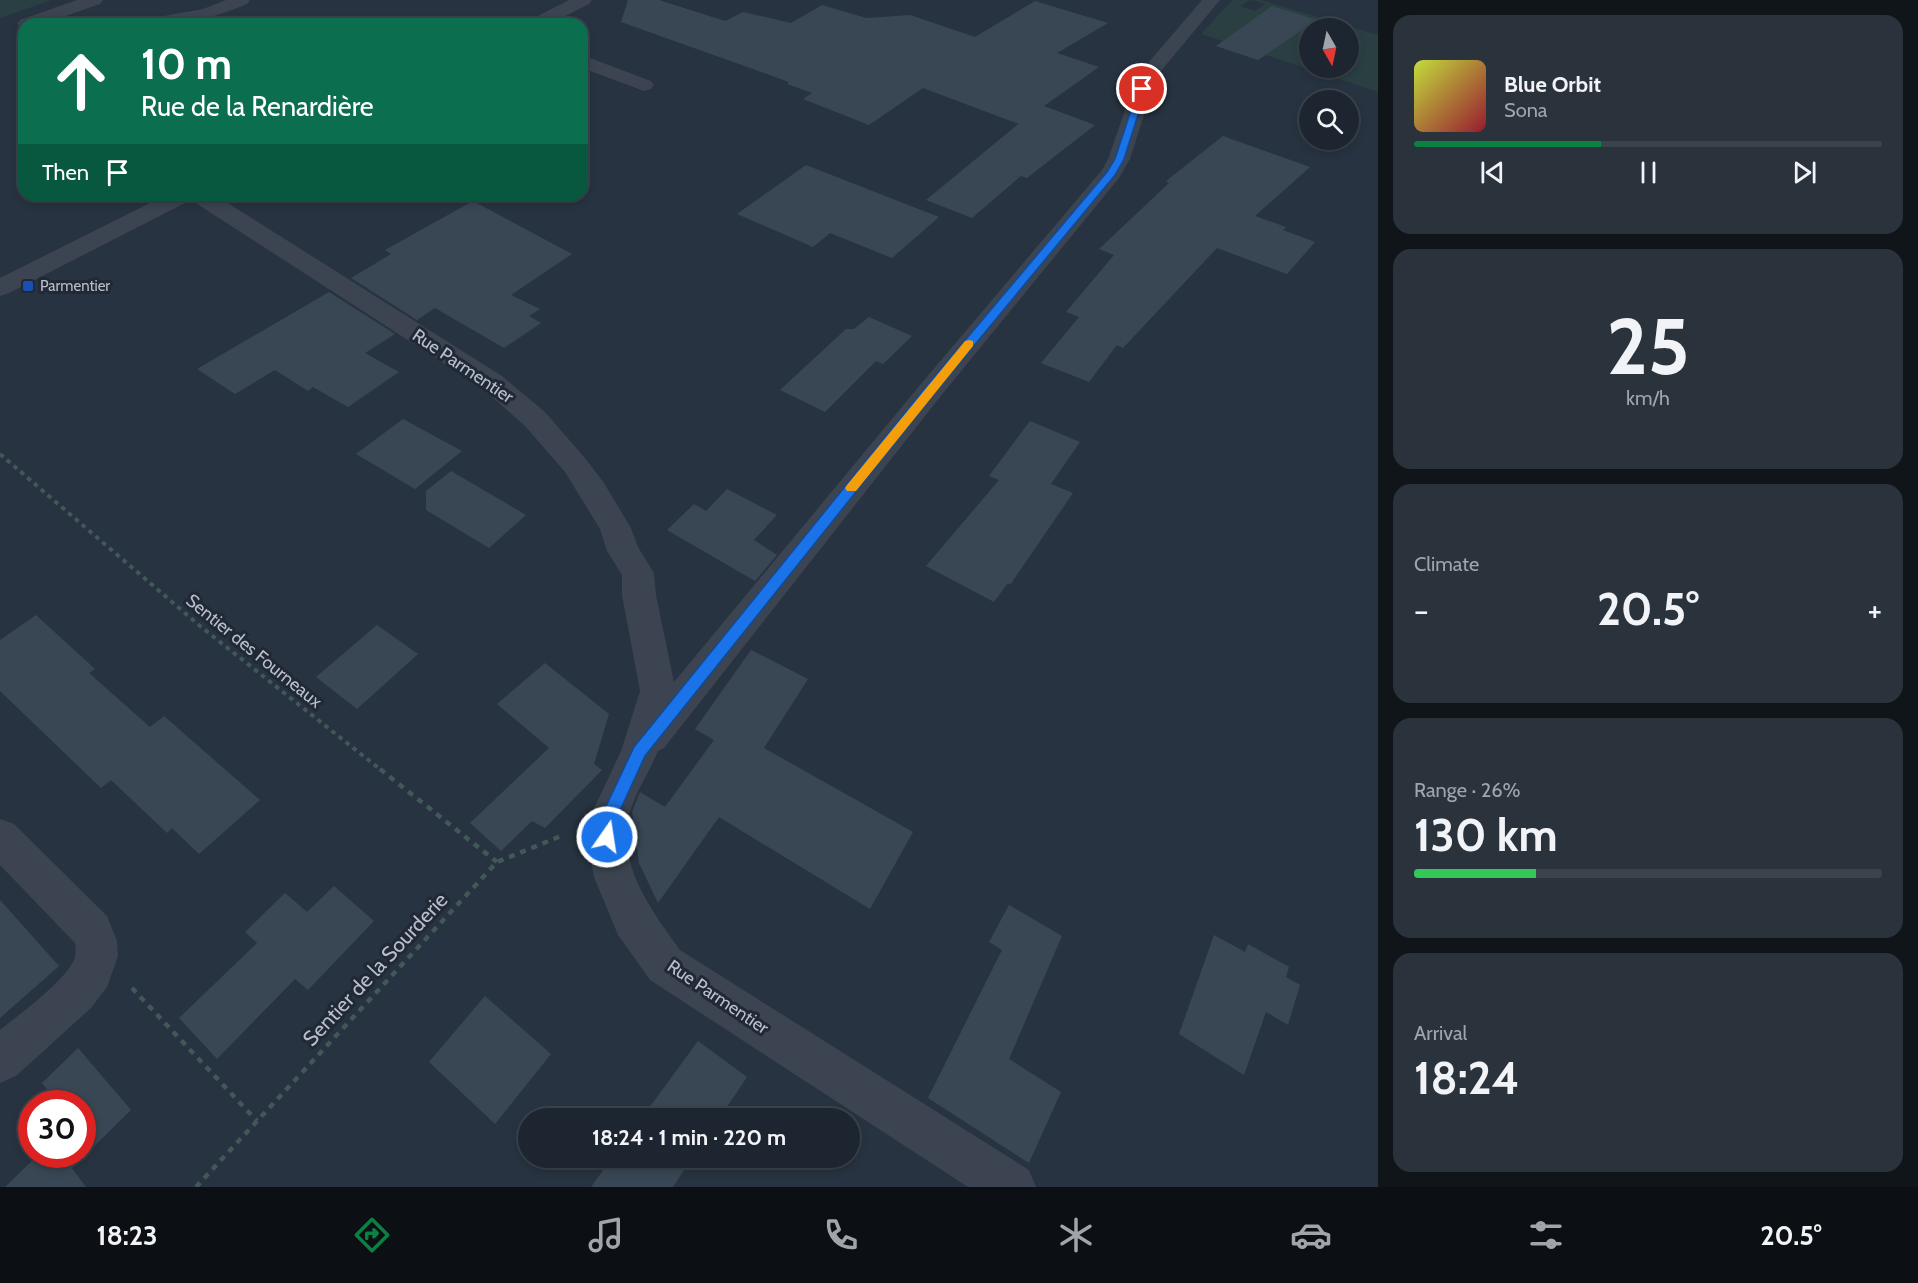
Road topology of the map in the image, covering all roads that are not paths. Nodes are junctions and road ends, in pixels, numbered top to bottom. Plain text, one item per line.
1 (94, 0) edge
2 (241, 0) edge
3 (583, 0) edge
4 (1211, 0) edge
5 (47, 18) edge
6 (167, 18) edge
7 (548, 18) edge
8 (588, 63) edge
9 (644, 85) dead end
10 (172, 201) edge
11 (208, 201) edge
12 (0, 288) edge
13 (639, 752) junction
14 (0, 837) edge
15 (0, 1060) edge
16 (1012, 1187) edge

1 - 5 street
2 - 6 street
3 - 7 street
4 - 13 street
8 - 9 street
10 - 12 street
11 - 13 street, Rue Parmentier
13 - 16 street, Rue Parmentier
14 - 15 street

